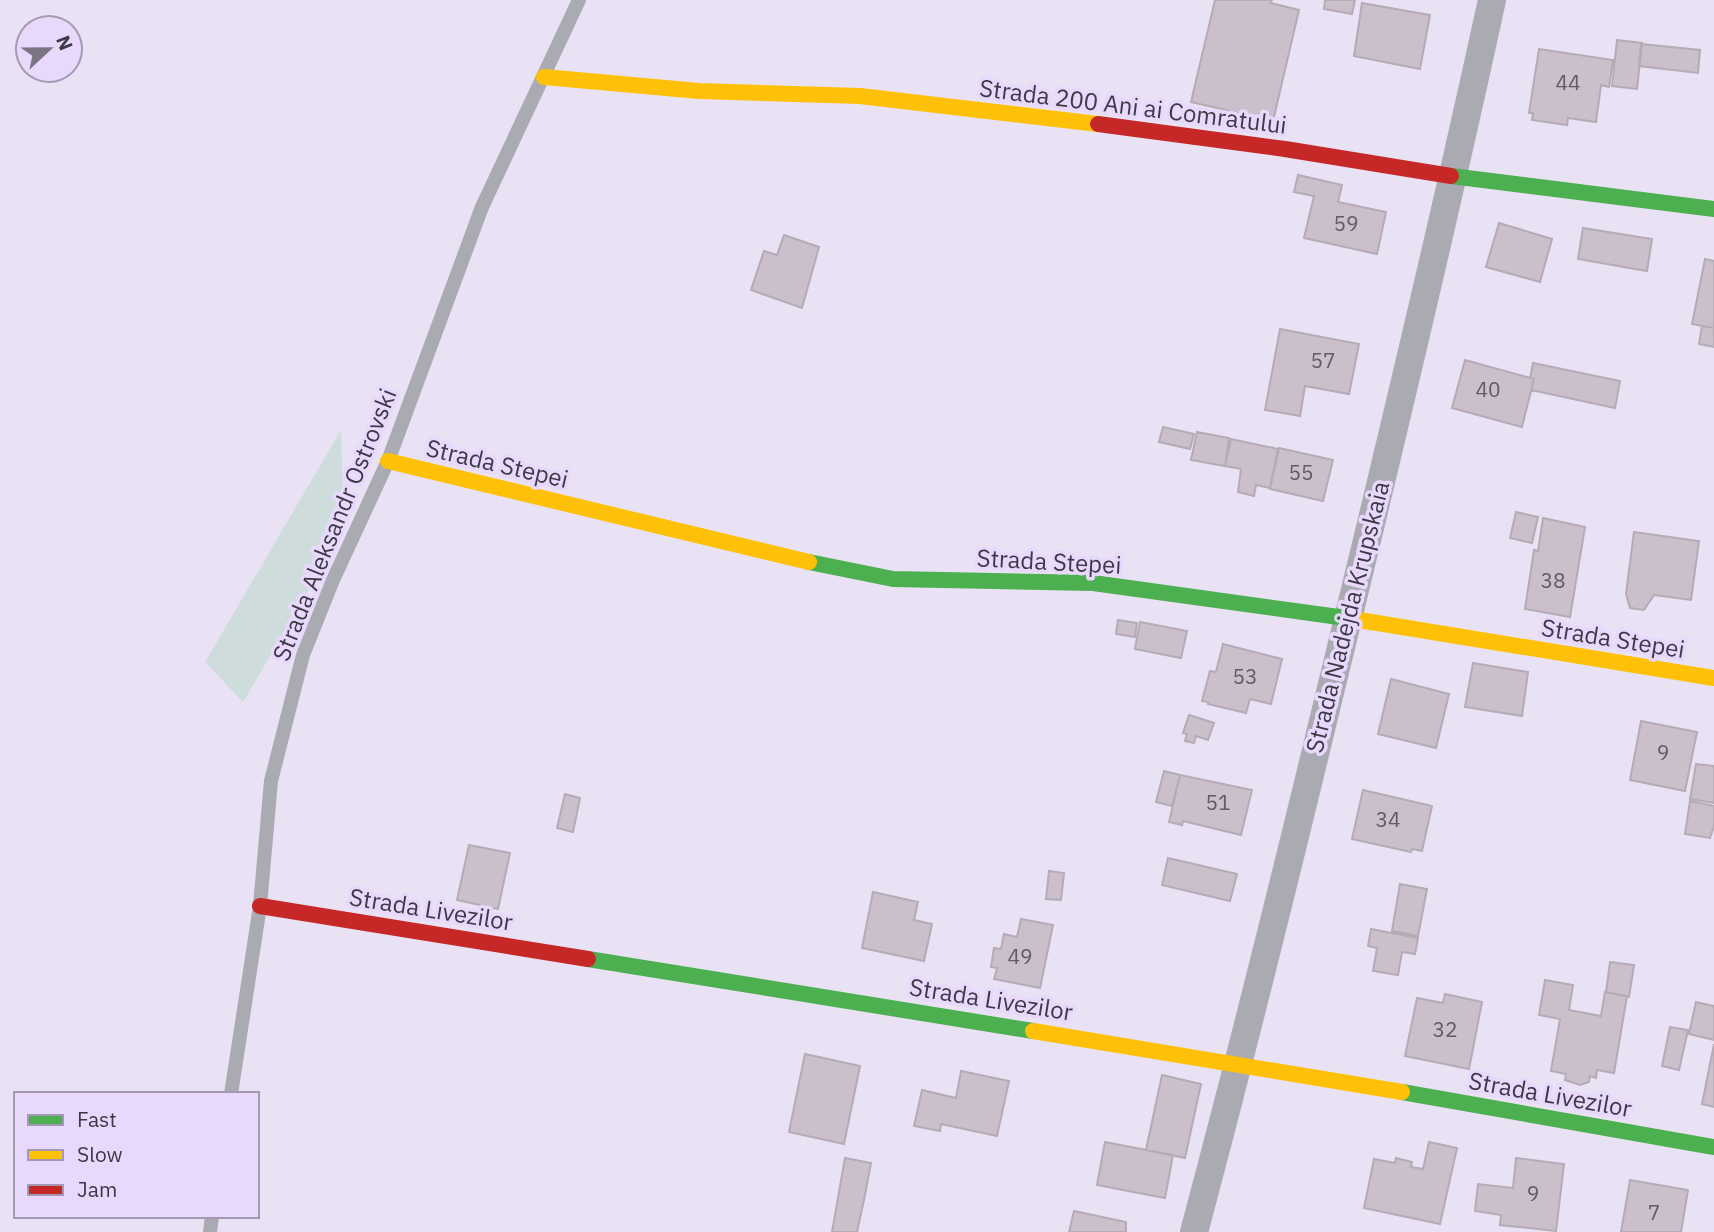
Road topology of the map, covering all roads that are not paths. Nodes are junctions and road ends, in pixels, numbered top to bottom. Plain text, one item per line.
1 (579, 0) edge
2 (1492, 0) edge
3 (544, 77) junction
4 (1454, 176) junction
5 (1714, 209) edge
6 (388, 461) junction
7 (1348, 620) junction
8 (1714, 678) edge
9 (260, 906) junction
10 (1239, 1063) junction
11 (231, 1092) edge
12 (1714, 1147) edge
13 (1194, 1232) edge

1 - 3 lane, Strada Aleksandr Ostrovski
2 - 4 street, Strada Nadejda Krupskaia
3 - 4 street, Strada 200 Ani ai Comratului
3 - 6 lane, Strada Aleksandr Ostrovski
4 - 5 street, Strada 200 Ani ai Comratului
4 - 7 street, Strada Nadejda Krupskaia
6 - 7 street, Strada Stepei
6 - 9 lane, Strada Aleksandr Ostrovski
7 - 8 street, Strada Stepei
7 - 10 street, Strada Nadejda Krupskaia
9 - 10 street, Strada Livezilor
9 - 11 lane, Strada Aleksandr Ostrovski
10 - 12 street, Strada Livezilor
10 - 13 street, Strada Nadejda Krupskaia

